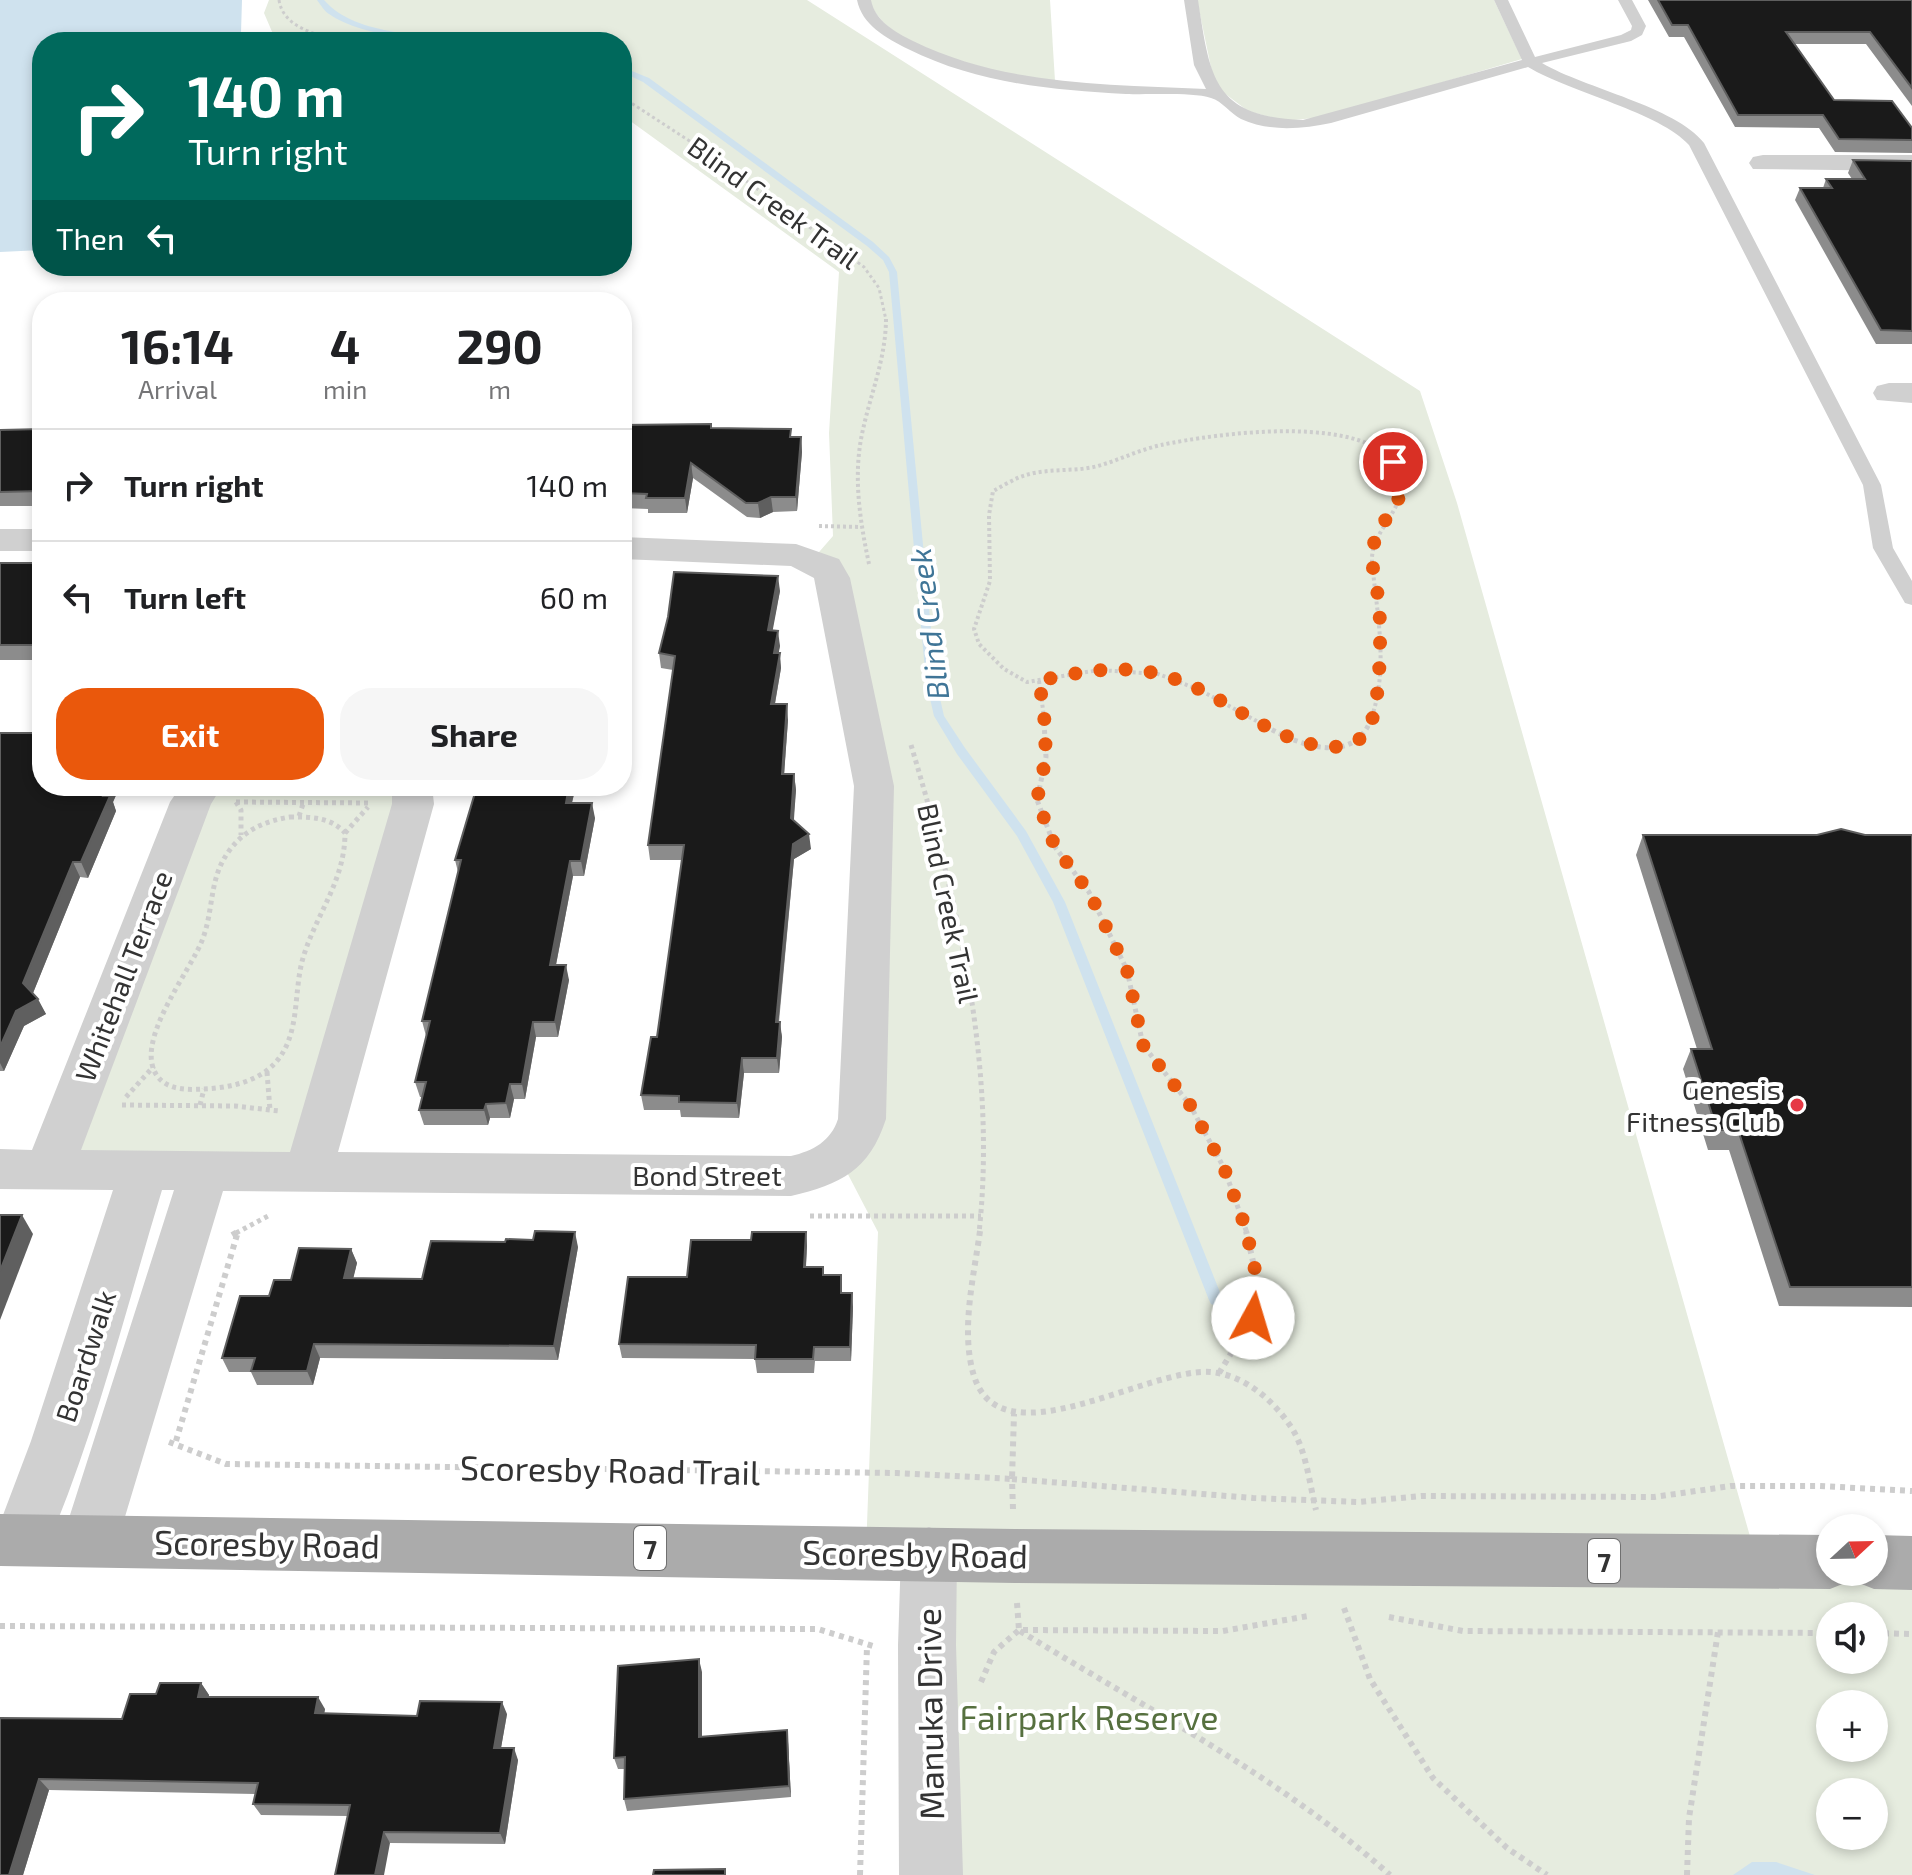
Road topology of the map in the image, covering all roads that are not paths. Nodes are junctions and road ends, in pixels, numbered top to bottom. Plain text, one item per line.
1 (864, 0) edge
2 (1191, 0) edge
3 (1501, 0) edge
4 (1625, 0) edge
5 (1530, 62) junction
6 (1216, 94) junction
7 (1763, 163) dead end
8 (1912, 163) edge
9 (0, 540) edge
10 (32, 540) edge
11 (632, 548) edge
12 (1912, 599) edge
13 (413, 796) edge
14 (210, 797) edge
15 (0, 1169) edge
16 (49, 1169) junction
17 (144, 1171) junction
18 (205, 1171) junction
19 (308, 1173) junction
20 (11, 1540) edge
21 (90, 1540) junction
22 (929, 1554) junction
23 (1816, 1562) edge
24 (1888, 1562) edge
25 (1912, 1563) edge
26 (931, 1875) edge

1 - 6 lane
2 - 6 lane
3 - 5 lane
4 - 5 lane
5 - 6 lane
5 - 12 lane
7 - 8 street
9 - 10 street
11 - 19 street, Bond Street
13 - 19 street
14 - 16 street, Whitehall Terrace
15 - 16 street, Bond Street
16 - 17 street, Bond Street
17 - 18 street, Bond Street
17 - 20 street, Boardwalk
18 - 19 street, Bond Street
18 - 21 street, Boardwalk
20 - 21 main road, Scoresby Road / 7
21 - 22 main road, Scoresby Road / 7
22 - 23 main road, Scoresby Road / 7
22 - 26 street, Manuka Drive
24 - 25 main road

